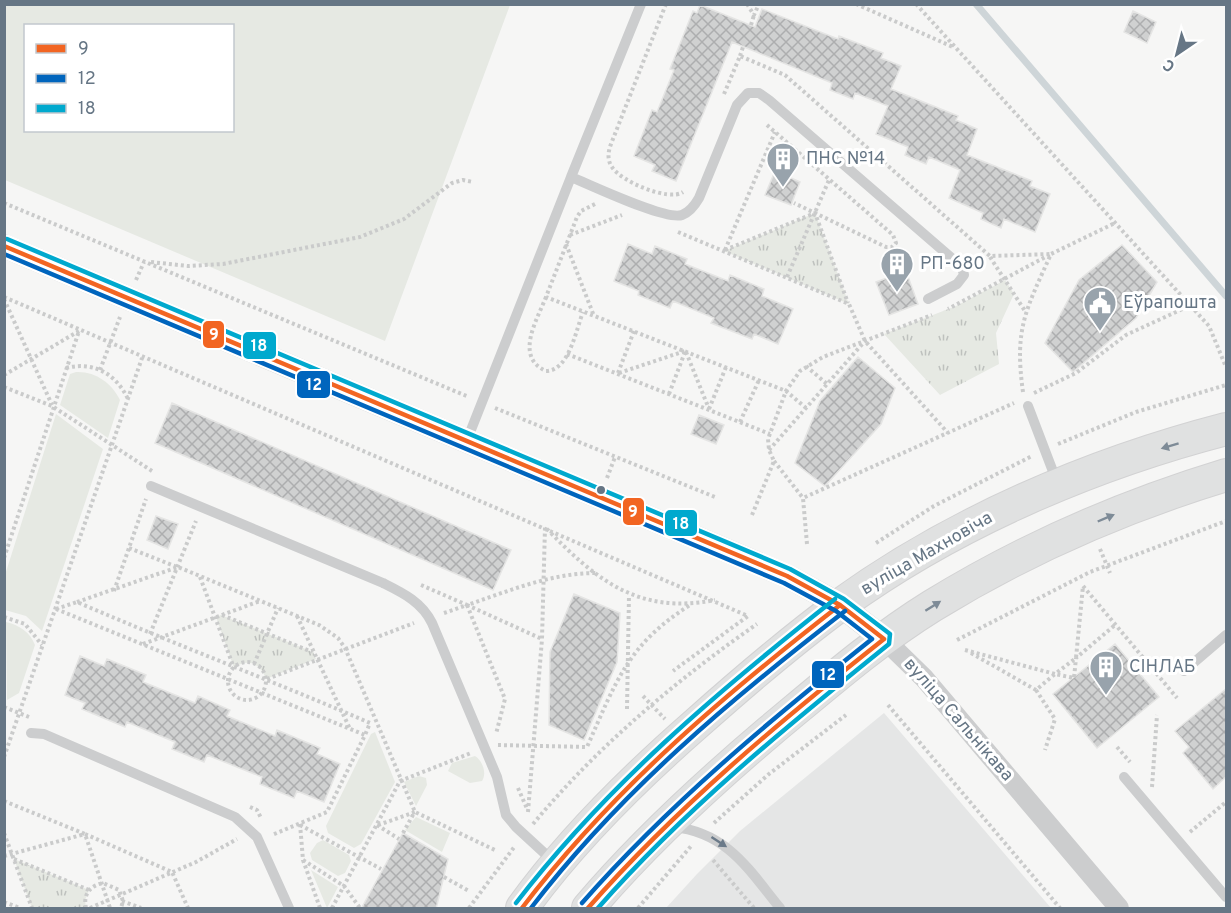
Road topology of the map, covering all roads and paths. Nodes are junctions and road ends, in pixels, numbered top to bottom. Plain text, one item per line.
1 (641, 4) edge
2 (666, 4) edge
3 (747, 4) edge
4 (759, 4) edge
5 (856, 4) edge
6 (916, 4) edge
7 (754, 15) junction
8 (751, 25) dead end
9 (743, 47) dead end
10 (956, 48) junction
11 (740, 56) junction
12 (723, 99) dead end
13 (767, 125) dead end
14 (775, 132) junction
15 (571, 177) junction
16 (830, 180) junction
17 (473, 182) dead end
18 (688, 185) dead end
19 (4, 203) edge
20 (794, 203) dead end
21 (603, 204) dead end
22 (620, 208) dead end
23 (815, 213) junction
24 (1115, 223) junction
25 (671, 229) dead end
26 (569, 235) junction
27 (566, 244) junction
28 (4, 246) edge
29 (724, 251) junction
30 (1051, 254) junction
31 (990, 256) junction
32 (144, 261) junction
33 (787, 277) junction
34 (1005, 280) junction
35 (546, 297) junction
36 (4, 298) edge
37 (928, 299) dead end
38 (849, 304) junction
39 (1190, 306) junction
40 (583, 312) junction
41 (1026, 312) junction
42 (594, 316) junction
43 (79, 331) junction
44 (634, 331) junction
45 (865, 341) junction
46 (685, 351) junction
47 (567, 354) junction
48 (142, 358) junction
49 (29, 359) junction
50 (806, 366) junction
51 (726, 367) junction
52 (1227, 367) edge
53 (66, 368) junction
54 (618, 374) junction
55 (4, 375) edge
56 (759, 380) junction
57 (826, 384) junction
58 (4, 387) edge
59 (786, 391) junction
60 (669, 394) junction
61 (128, 399) junction
62 (1026, 402) junction
63 (483, 403) junction
64 (52, 406) junction
65 (806, 408) junction
66 (709, 410) junction
67 (740, 422) junction
68 (1227, 429) edge
69 (770, 434) junction
70 (948, 434) junction
71 (467, 440) junction
72 (769, 450) junction
73 (774, 461) junction
74 (1227, 475) edge
75 (151, 486) joint
76 (1058, 486) junction
77 (715, 497) dead end
78 (803, 498) junction
79 (201, 507) junction
80 (752, 515) dead end
81 (1227, 521) edge
82 (545, 527) junction
83 (807, 544) dead end
84 (129, 548) junction
85 (4, 558) edge
86 (178, 567) junction
87 (596, 573) junction
88 (200, 576) junction
89 (544, 579) junction
90 (114, 591) junction
91 (437, 591) dead end
92 (630, 595) junction
93 (715, 600) junction
94 (259, 601) junction
95 (77, 603) junction
96 (466, 605) junction
97 (690, 605) junction
98 (840, 605) junction
99 (278, 608) junction
100 (56, 609) junction
101 (287, 612) junction
102 (218, 616) junction
103 (297, 616) junction
104 (4, 617) edge
105 (429, 617) junction
106 (758, 624) dead end
107 (1115, 625) junction
108 (267, 633) junction
109 (150, 634) junction
110 (1227, 635) edge
111 (159, 638) junction
112 (542, 639) junction
113 (884, 639) junction
114 (957, 639) dead end
115 (142, 644) junction
116 (42, 645) junction
117 (345, 648) junction
118 (313, 652) junction
119 (1076, 658) junction
120 (316, 659) junction
121 (628, 660) junction
122 (254, 664) junction
123 (234, 668) junction
124 (673, 671) dead end
125 (1184, 671) dead end
126 (1055, 674) junction
127 (266, 679) junction
128 (229, 680) junction
129 (1036, 690) junction
130 (261, 693) junction
131 (1177, 698) dead end
132 (888, 705) dead end
133 (4, 706) edge
134 (627, 709) dead end
135 (341, 710) junction
136 (20, 712) junction
137 (1157, 715) dead end
138 (846, 716) dead end
139 (376, 721) junction
140 (370, 723) junction
141 (350, 729) junction
142 (31, 733) dead end
143 (365, 735) junction
144 (500, 745) junction
145 (535, 745) junction
146 (484, 748) junction
147 (1045, 750) dead end
148 (504, 754) dead end
149 (4, 757) edge
150 (1124, 777) dead end
151 (400, 781) junction
152 (516, 783) dead end
153 (1152, 788) dead end
154 (4, 801) edge
155 (1227, 802) edge
156 (415, 812) junction
157 (300, 824) junction
158 (377, 825) junction
159 (663, 826) junction
160 (251, 830) junction
161 (4, 833) edge
162 (403, 833) dead end
163 (1189, 833) dead end
164 (85, 834) junction
165 (703, 834) junction
166 (524, 835) junction
167 (268, 836) dead end
168 (399, 839) dead end
169 (497, 851) dead end
170 (707, 852) dead end
171 (12, 854) junction
172 (4, 856) edge
173 (360, 856) junction
174 (14, 859) junction
175 (303, 860) junction
176 (557, 864) junction
177 (381, 869) dead end
178 (172, 872) junction
179 (444, 877) dead end
180 (103, 883) junction
181 (344, 886) junction
182 (89, 890) junction
183 (469, 891) dead end
184 (1227, 897) edge
185 (122, 898) junction
186 (108, 901) junction
187 (4, 902) edge
188 (20, 909) edge
189 (32, 909) edge
190 (88, 909) edge
191 (110, 909) edge
192 (122, 909) edge
193 (141, 909) edge
194 (188, 909) edge
195 (289, 909) edge
196 (321, 909) edge
197 (332, 909) edge
198 (360, 909) edge
199 (470, 909) edge
200 (522, 909) edge
201 (588, 909) edge
202 (638, 909) edge
203 (754, 909) edge
204 (780, 909) edge
205 (1060, 909) edge
206 (1119, 909) edge

1 - 15 lane
2 - 18 path
3 - 7 path
4 - 7 path
5 - 10 path
6 - 10 path
7 - 8 path
9 - 11 path
10 - 24 path
11 - 12 path
11 - 31 path
13 - 14 path
14 - 16 path
14 - 29 path
15 - 37 lane
15 - 63 lane
16 - 23 path
16 - 23 path
17 - 32 path
19 - 32 path
20 - 23 path
21 - 26 path
22 - 26 path
23 - 29 path
23 - 33 path
23 - 38 path
24 - 30 path
24 - 39 path
25 - 29 path
26 - 27 path
27 - 35 path
27 - 42 path
28 - 71 street, вуліца Сальнікава
29 - 33 path
30 - 31 path
30 - 34 path
30 - 41 path
31 - 34 path
32 - 63 path
33 - 38 path
34 - 41 path
34 - 45 path
35 - 40 path
35 - 47 path
36 - 43 path
36 - 49 path
38 - 45 path
39 - 52 path
39 - 62 path
40 - 42 path
40 - 47 path
41 - 62 path
42 - 44 path
43 - 48 path
43 - 49 path
43 - 53 path
44 - 46 path
44 - 54 path
45 - 50 path
45 - 57 path
45 - 70 path
46 - 51 path
46 - 54 path
46 - 60 path
46 - 66 path
47 - 54 path
48 - 61 path
48 - 82 path
49 - 55 path
49 - 64 path
50 - 57 path
50 - 59 path
51 - 56 path
51 - 66 path
53 - 61 path
53 - 64 path
54 - 60 path
56 - 59 path
56 - 67 path
57 - 65 path
58 - 64 path
59 - 65 path
59 - 69 path
60 - 66 path
61 - 100 path
62 - 70 path
62 - 76 lane
63 - 71 lane
63 - 77 path
64 - 85 path
65 - 72 path
66 - 67 path
67 - 69 path
68 -> 76 main road, вуліца Махновіча
69 - 72 path
70 - 78 path
71 - 98 street, вуліца Сальнікава
72 - 73 path
73 - 78 path
73 - 80 path
113 -> 74 main road
75 - 79 lane
75 - 84 path
76 - 98 main road, вуліца Махновіча
78 - 83 path
79 - 86 path
79 - 105 lane
81 - 114 path
82 - 87 path
82 - 89 path
82 - 93 path
84 - 86 path
84 - 90 path
86 - 88 path
86 - 90 path
86 - 109 path
87 - 89 path
87 - 92 path
88 - 94 path
88 - 102 path
89 - 96 path
89 - 112 path
90 - 95 path
91 - 96 path
92 - 97 path
92 - 121 path
93 - 97 path
93 - 124 path
94 - 99 path
94 - 101 path
94 - 102 path
95 - 100 path
95 - 109 path
96 - 105 path
96 - 112 path
96 - 144 path
97 - 121 path
98 - 113 street, вуліца Сальнікава
98 - 176 main road, вуліца Махновіча
99 - 101 path
99 - 108 path
100 - 115 path
100 - 116 path
101 - 103 path
102 - 108 path
102 - 111 path
102 - 123 path
103 - 117 path
103 - 118 path
104 - 116 path
105 - 117 path
105 - 146 lane
106 - 166 path
107 - 119 path
107 - 119 path
107 - 131 path
108 - 118 path
108 - 122 path
109 - 111 path
110 - 125 lane
111 - 115 path
111 - 123 path
112 - 145 path
113 - 159 main road
113 - 206 street, вуліца Сальнікава
115 - 128 path
116 - 136 path
117 - 120 path
117 - 139 path
118 - 120 path
119 - 126 path
119 - 126 path
120 - 127 path
120 - 135 path
121 - 134 path
121 - 145 path
122 - 123 path
122 - 127 path
123 - 127 path
123 - 128 path
126 - 129 path
126 - 129 path
127 - 130 path
127 - 135 path
128 - 130 path
128 - 130 path
129 - 147 path
130 - 141 path
132 - 205 path
133 - 136 path
135 - 140 path
135 - 141 path
136 - 149 path
137 - 153 path
138 - 165 path
139 - 140 path
139 - 151 path
140 - 143 path
141 - 143 path
142 - 160 lane
143 - 157 path
144 - 145 path
144 - 146 path
144 - 148 path
145 - 152 path
146 - 151 path
146 - 166 lane
150 - 184 lane
151 - 156 path
151 - 158 path
154 - 164 path
155 - 163 path
156 - 158 path
156 - 162 path
156 - 169 path
157 - 167 path
157 - 173 path
157 - 175 path
158 - 168 path
158 - 173 path
159 - 165 lane
159 - 201 main road
160 - 178 path
160 - 195 lane
161 - 171 path
164 - 171 path
164 - 178 path
164 - 180 path
165 - 202 path
165 -> 204 lane
166 - 176 lane
166 - 199 path
170 - 203 path
171 - 172 path
171 - 174 path
173 - 177 path
173 - 181 path
174 - 182 path
174 - 189 path
175 - 181 path
175 - 196 path
176 - 200 main road, вуліца Махновіча
178 - 185 path
178 - 194 path
179 - 183 path
180 - 182 path
180 - 185 path
180 - 186 path
181 - 197 path
181 - 198 path
182 - 190 path
185 - 186 path
185 - 192 path
185 - 193 path
186 - 190 path
186 - 191 path
187 - 188 path

